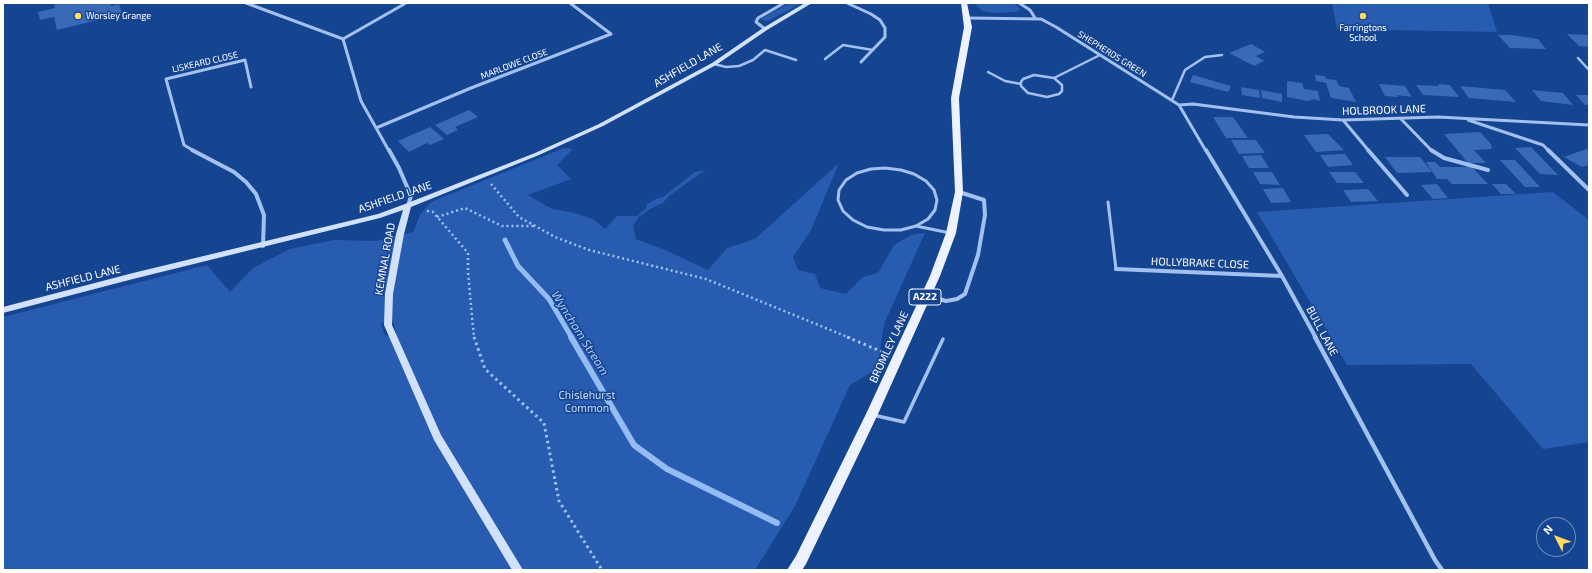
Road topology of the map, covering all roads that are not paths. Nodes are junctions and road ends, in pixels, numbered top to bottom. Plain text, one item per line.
1 (246, 3) edge
2 (406, 3) edge
3 (570, 3) edge
4 (784, 3) edge
5 (809, 3) edge
6 (847, 3) edge
7 (964, 3) edge
8 (1019, 3) edge
9 (968, 18) junction
10 (1035, 18) junction
11 (765, 29) junction
12 (343, 39) junction
13 (872, 50) junction
14 (1100, 55) junction
15 (1222, 55) dead end
16 (1578, 58) dead end
17 (825, 59) dead end
18 (796, 60) dead end
19 (861, 62) dead end
20 (714, 64) junction
21 (1589, 70) edge
22 (988, 72) dead end
23 (1054, 78) junction
24 (1021, 84) junction
25 (251, 86) dead end
26 (1172, 100) junction
27 (1179, 105) junction
28 (1462, 118) junction
29 (1401, 119) junction
30 (1343, 120) junction
31 (1589, 125) edge
32 (376, 128) junction
33 (1488, 170) dead end
34 (1589, 190) edge
35 (959, 192) junction
36 (1407, 195) dead end
37 (1108, 202) dead end
38 (408, 206) junction
39 (916, 226) junction
40 (951, 233) junction
41 (263, 246) junction
42 (1116, 269) joint
43 (1282, 276) junction
44 (926, 295) junction
45 (3, 310) edge
46 (943, 339) dead end
47 (872, 414) junction
48 (518, 570) edge
49 (794, 570) edge
50 (1442, 570) edge

1 - 12 street
2 - 12 street
3 - 32 street, MARLOWE CLOSE
4 - 11 street
5 - 11 street, ASHFIELD LANE
6 - 13 street
7 - 9 main road, BROMLEY LANE / A222
8 - 10 street, SHEPHERDS GREEN
9 - 10 street, SHEPHERDS GREEN
9 - 35 main road, BROMLEY LANE / A222
10 - 14 street, SHEPHERDS GREEN
11 - 20 street, ASHFIELD LANE
12 - 32 street, KEMNAL ROAD
13 - 17 lane
13 - 19 street
14 - 23 lane
14 - 26 street, SHEPHERDS GREEN
15 - 26 lane
16 - 21 lane
18 - 20 lane
20 - 38 street, ASHFIELD LANE
22 - 24 lane
23 - 24 lane
23 - 24 lane
25 - 41 street, LISKEARD CLOSE
26 - 27 street, SHEPHERDS GREEN
27 - 30 street, HOLBROOK LANE
27 - 43 street, BULL LANE
28 - 29 street, HOLBROOK LANE
28 - 31 street, HOLBROOK LANE
28 - 34 street
29 - 30 street, HOLBROOK LANE
29 - 33 street
30 - 36 street
32 - 38 street, KEMNAL ROAD
35 - 40 main road, BROMLEY LANE / A222
35 - 44 street
37 - 42 lane
38 - 41 street, ASHFIELD LANE
38 - 48 street, KEMNAL ROAD
39 - 39 lane
39 - 40 lane
40 - 44 main road, BROMLEY LANE / A222
41 - 45 street, ASHFIELD LANE
42 - 43 street, HOLLYBRAKE CLOSE
43 - 50 street, BULL LANE
44 - 47 main road, BROMLEY LANE / A222
46 - 47 lane
47 - 49 main road, BROMLEY LANE / A222

